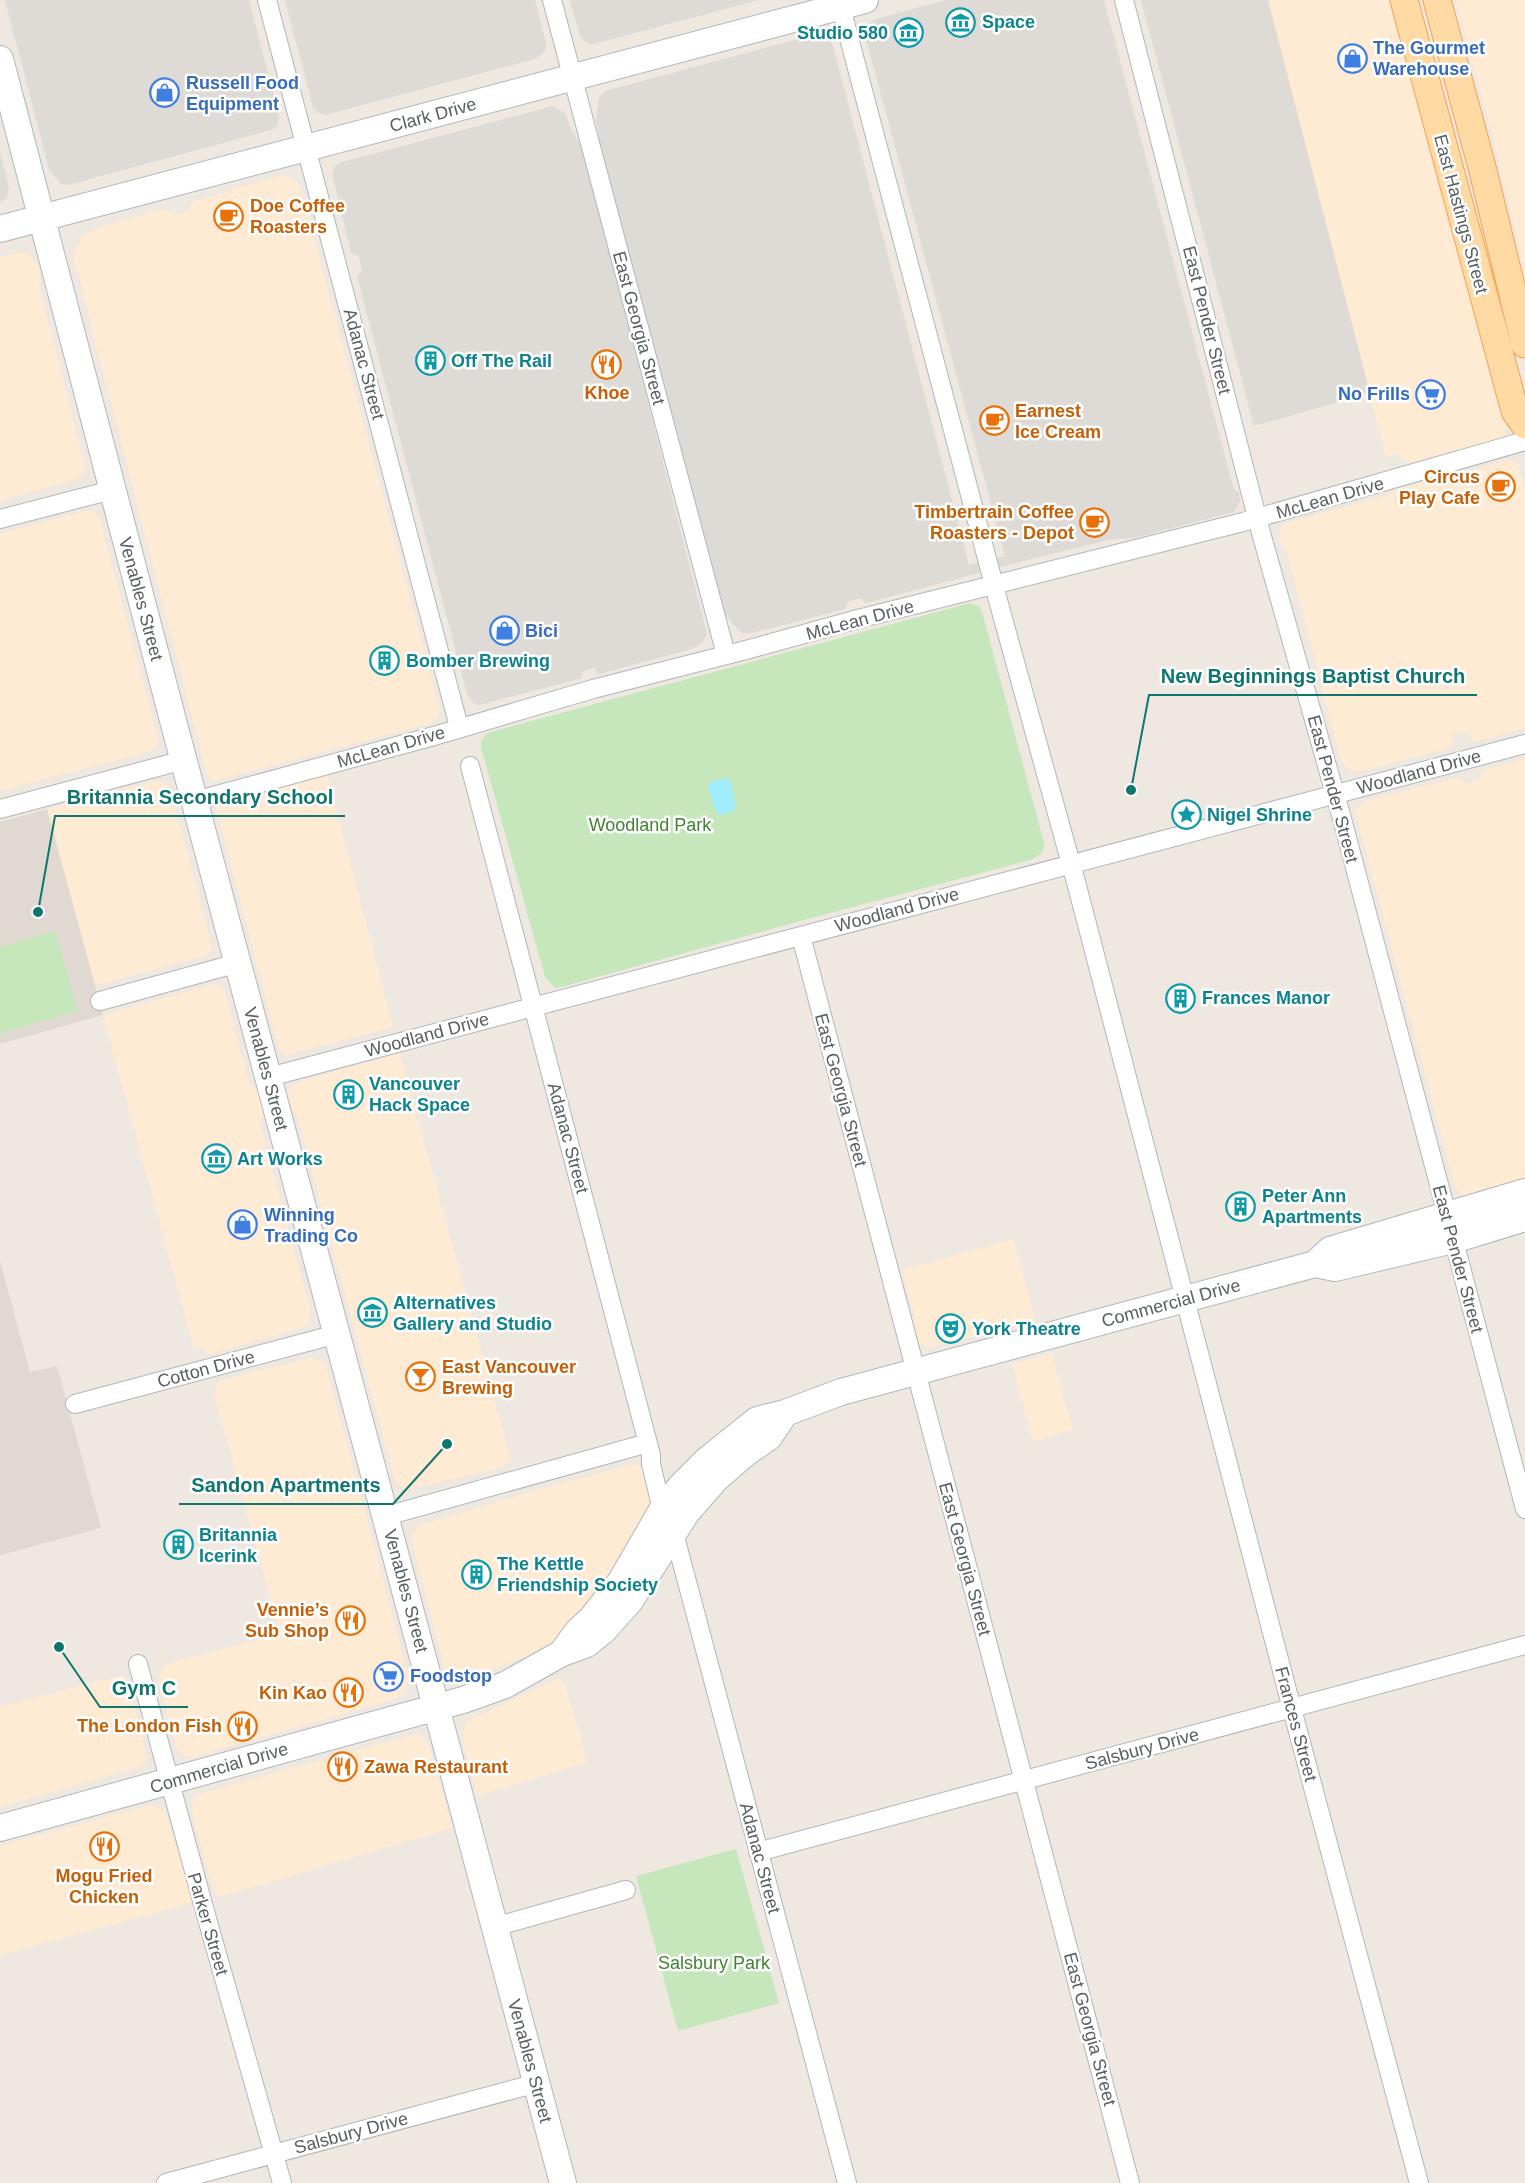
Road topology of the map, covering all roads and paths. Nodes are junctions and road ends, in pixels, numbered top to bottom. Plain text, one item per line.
1 (267, 0) edge
2 (552, 0) edge
3 (1124, 0) edge
4 (1404, 0) edge
5 (1437, 0) edge
6 (848, 2) edge
7 (0, 59) edge
8 (572, 78) junction
9 (306, 149) junction
10 (41, 218) junction
11 (0, 229) edge
12 (1525, 344) edge
13 (1525, 425) edge
14 (1525, 441) edge
15 (112, 490) junction
16 (1258, 518) junction
17 (0, 519) edge
18 (994, 585) junction
19 (726, 655) junction
20 (459, 727) junction
21 (1525, 744) edge
22 (184, 759) junction
23 (470, 766) dead end
24 (1335, 794) junction
25 (195, 801) junction
26 (0, 809) edge
27 (1071, 864) junction
28 (801, 936) junction
29 (238, 963) junction
30 (100, 1001) dead end
31 (534, 1006) junction
32 (268, 1077) junction
33 (1525, 1192) edge
34 (1525, 1218) edge
35 (1449, 1228) junction
36 (1184, 1299) junction
37 (337, 1334) junction
38 (915, 1372) junction
39 (75, 1404) dead end
40 (785, 1413) junction
41 (648, 1443) junction
42 (1525, 1509) edge
43 (662, 1510) junction
44 (386, 1516) junction
45 (674, 1533) junction
46 (1525, 1645) edge
47 (562, 1653) junction
48 (138, 1664) dead end
49 (437, 1708) junction
50 (1292, 1709) junction
51 (1024, 1780) junction
52 (169, 1782) junction
53 (0, 1828) edge
54 (758, 1852) junction
55 (626, 1890) dead end
56 (494, 1927) junction
57 (537, 2083) junction
58 (273, 2154) junction
59 (166, 2183) edge
60 (282, 2183) edge
61 (563, 2183) edge
62 (847, 2183) edge
63 (1130, 2183) edge
64 (1419, 2183) edge

1 - 9 street, Adanac Street
2 - 8 street, East Georgia Street
3 - 16 street, East Pender Street
4 - 13 main road, East Hastings Street
5 - 12 main road, East Hastings Street
6 - 8 street, Clark Drive
6 - 18 street, Frances Street
7 - 10 street, Venables Street
8 - 9 street, Clark Drive
8 - 19 street, East Georgia Street
9 - 10 street, Clark Drive
9 - 20 street, Adanac Street
10 - 11 street, Clark Drive
10 - 15 street, Venables Street
14 - 16 street, McLean Drive
15 - 17 street
15 - 22 street, Venables Street
16 - 18 street, McLean Drive
16 - 24 street, East Pender Street
18 - 19 street, McLean Drive
18 - 27 street, Frances Street
19 - 20 street, McLean Drive
20 - 25 street, McLean Drive
21 - 24 street, Woodland Drive
22 - 25 street, Venables Street
22 - 26 street
23 - 31 street, Adanac Street
24 - 27 street, Woodland Drive
24 - 35 street, East Pender Street
25 - 29 street, Venables Street
27 - 28 street, Woodland Drive
27 - 36 street, Frances Street
28 - 31 street, Woodland Drive
28 - 38 street, East Georgia Street
29 - 30 street
29 - 32 street, Venables Street
31 - 32 street, Woodland Drive
31 - 41 street, Adanac Street
32 - 37 street, Venables Street
33 - 35 street, Commercial Drive
34 - 35 street, Commercial Drive
35 - 36 street, Commercial Drive
35 - 42 street, East Pender Street
36 - 38 street, Commercial Drive
36 - 50 street, Frances Street
37 - 39 street, Cotton Drive
37 - 44 street, Venables Street
38 - 40 street, Commercial Drive
38 - 51 street, East Georgia Street
40 - 43 street, Commercial Drive
40 - 45 street, Commercial Drive
41 - 43 street, Adanac Street
41 - 44 street
43 - 47 street, Commercial Drive
44 - 49 street, Venables Street
45 - 47 street, Commercial Drive
45 - 54 street, Adanac Street
46 - 50 street, Salsbury Drive
47 - 49 street, Commercial Drive
48 - 52 street, Parker Street
49 - 52 street, Commercial Drive
49 - 56 street, Venables Street
50 - 51 street, Salsbury Drive
50 - 64 street, Frances Street
51 - 54 street, Salsbury Drive
51 - 63 street, East Georgia Street
52 - 53 street, Commercial Drive
52 - 58 street, Parker Street
54 - 62 street, Adanac Street
55 - 56 street
56 - 57 street, Venables Street
57 - 58 street, Salsbury Drive
57 - 61 street, Venables Street
58 - 59 street, Salsbury Drive
58 - 60 street, Parker Street

